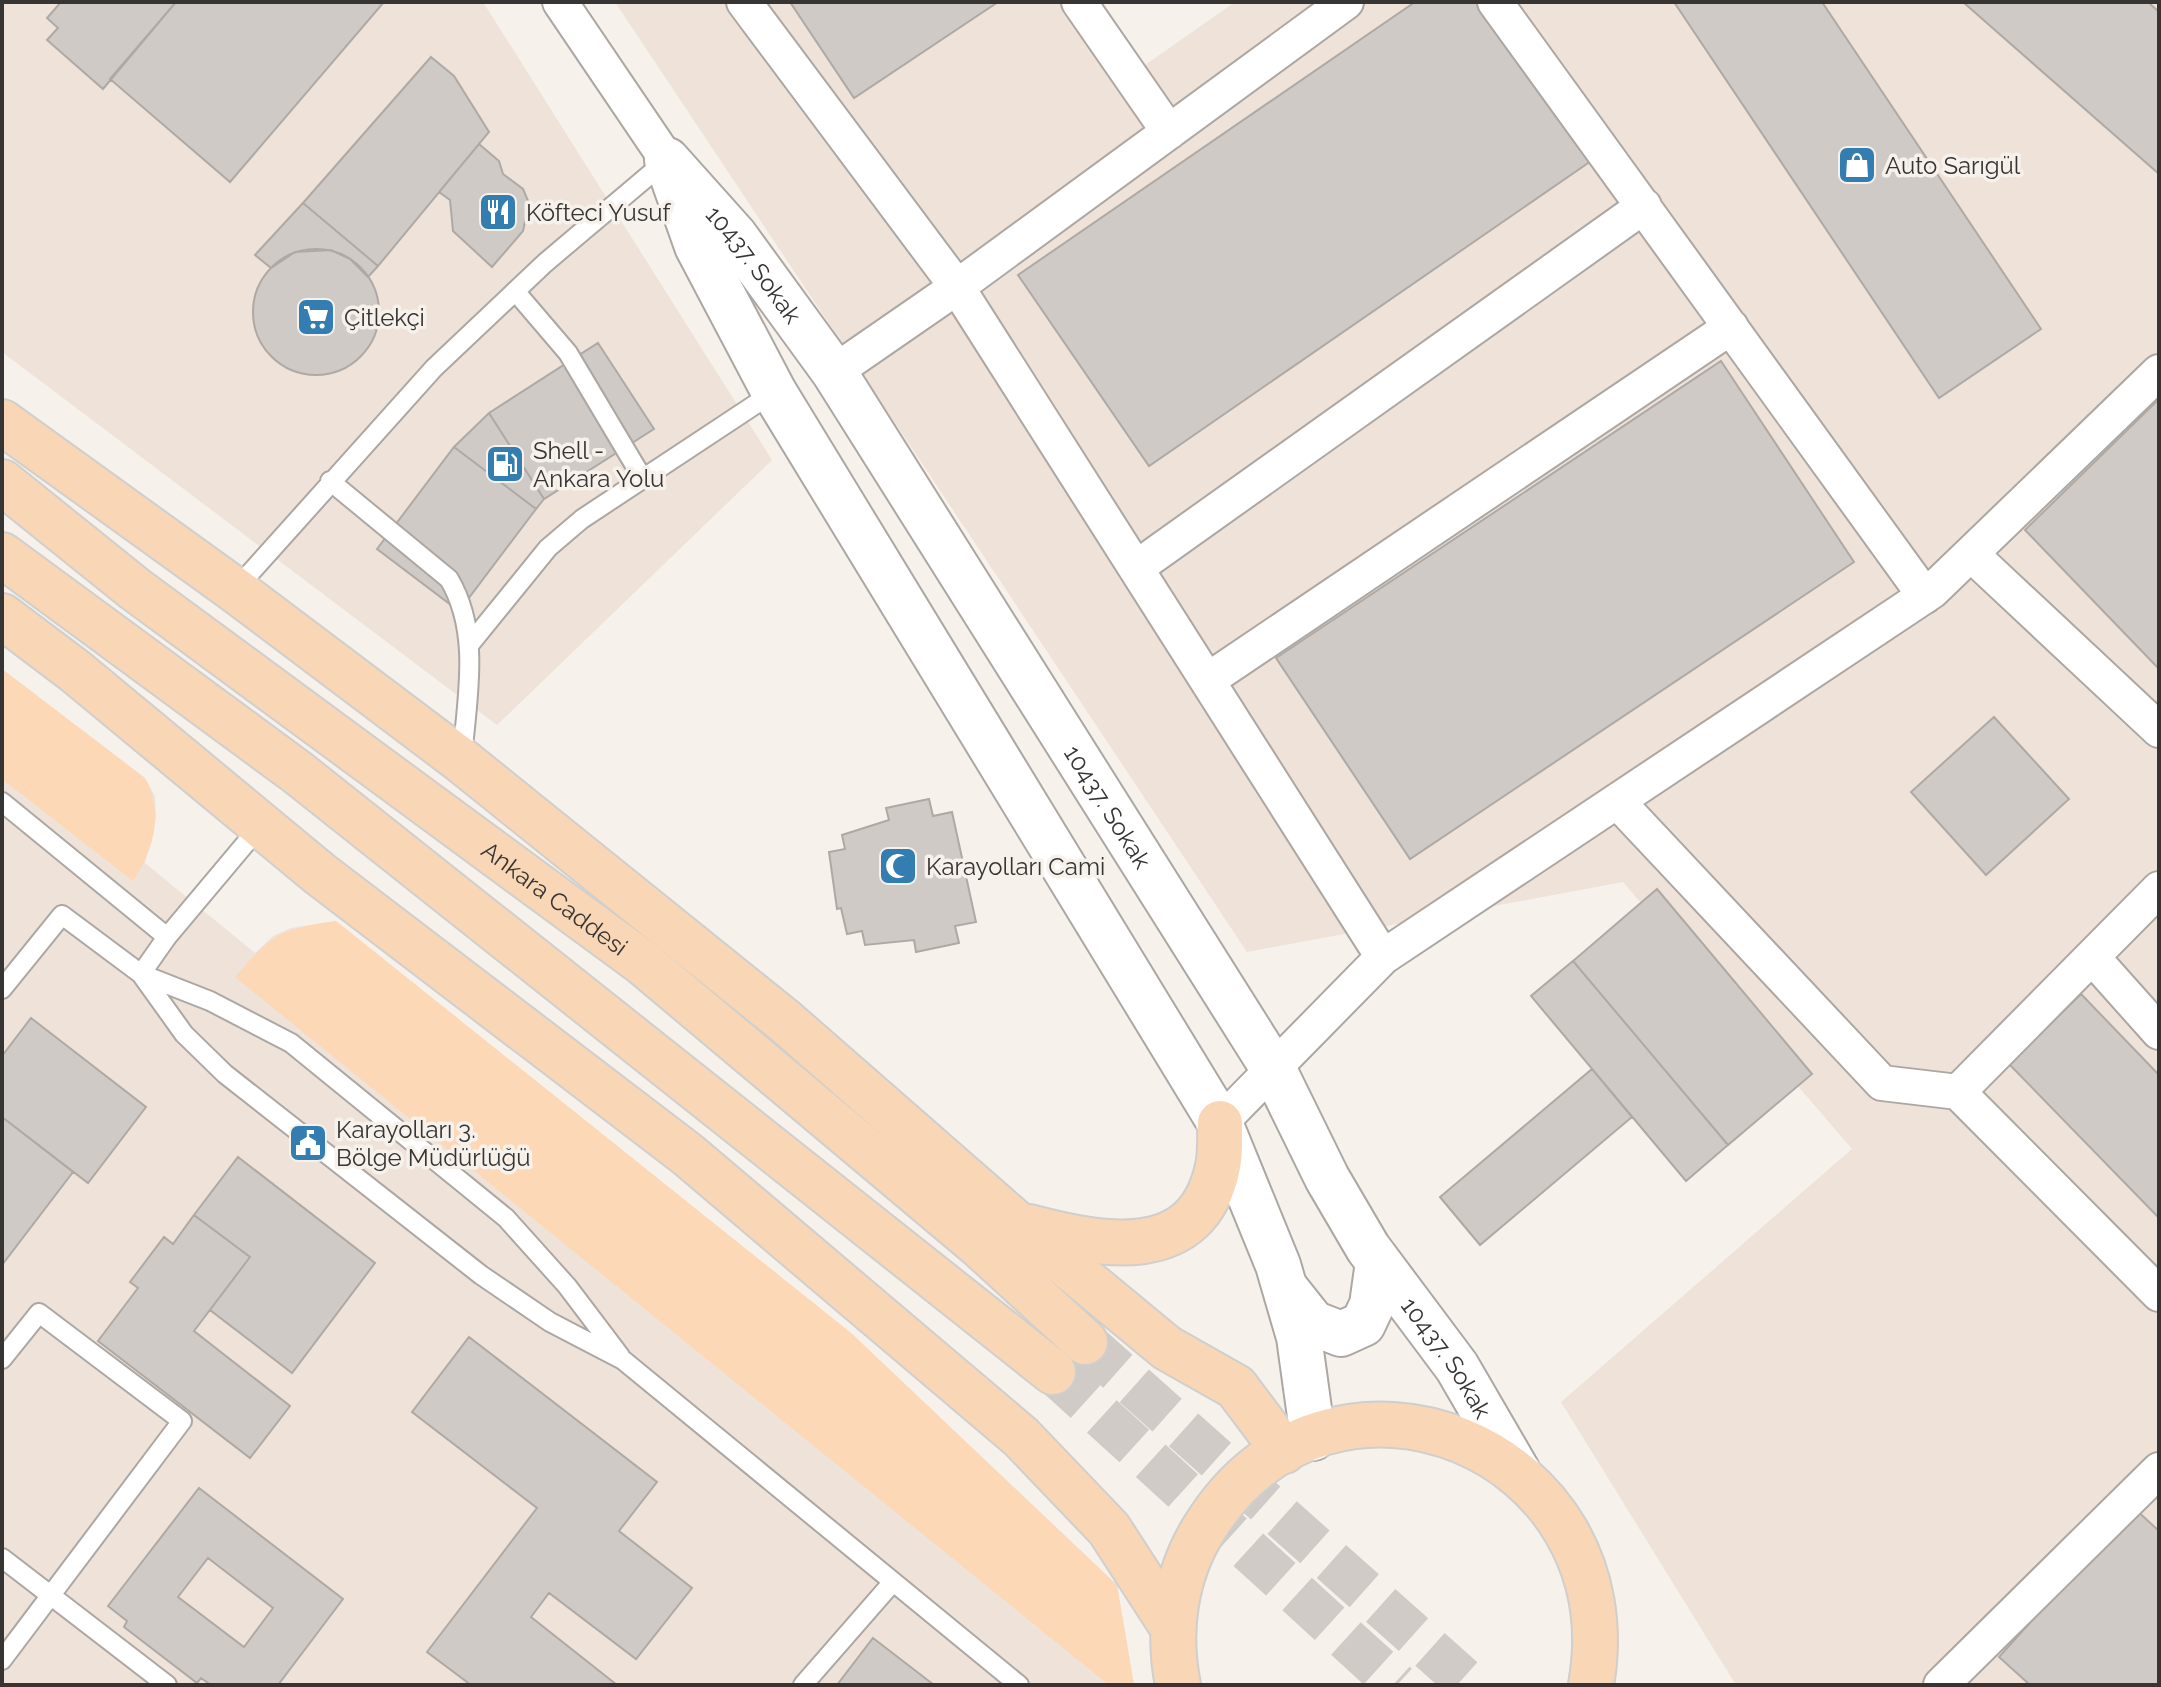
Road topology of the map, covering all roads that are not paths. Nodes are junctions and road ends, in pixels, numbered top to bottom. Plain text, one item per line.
1 (560, 2) edge
2 (744, 2) edge
3 (1079, 2) edge
4 (1346, 2) edge
5 (1495, 2) edge
6 (1169, 132) junction
7 (667, 160) junction
8 (1644, 206) junction
9 (957, 287) junction
10 (515, 291) junction
11 (1731, 327) junction
12 (834, 372) junction
13 (2159, 372) edge
14 (774, 392) junction
15 (2, 422) edge
16 (643, 479) junction
17 (330, 481) junction
18 (2, 482) edge
19 (1971, 554) junction
20 (2, 555) edge
21 (1136, 568) junction
22 (235, 590) junction
23 (1925, 596) junction
24 (2, 616) edge
25 (470, 644) junction
26 (1208, 680) junction
27 (2159, 730) edge
28 (462, 761) junction
29 (1617, 801) junction
30 (2, 802) edge
31 (261, 825) junction
32 (2153, 908) edge
33 (167, 937) junction
34 (1383, 957) junction
35 (2092, 957) junction
36 (141, 974) junction
37 (2, 989) edge
38 (2159, 1032) edge
39 (1274, 1070) junction
40 (1958, 1092) junction
41 (1220, 1123) junction
42 (1017, 1224) junction
43 (1378, 1262) junction
44 (1283, 1283) junction
45 (2158, 1292) edge
46 (1085, 1342) tunnel mouth
47 (2, 1359) edge
48 (623, 1360) junction
49 (1053, 1372) tunnel mouth
50 (1299, 1444) junction
51 (1518, 1472) junction
52 (2155, 1482) edge
53 (2, 1558) edge
54 (892, 1583) junction
55 (51, 1597) junction
56 (1173, 1628) junction
57 (2, 1660) edge
58 (167, 1685) edge
59 (803, 1685) edge
60 (1019, 1685) edge
61 (1178, 1685) edge
62 (1591, 1685) edge
63 (1942, 1685) edge

1 - 7 street, 10437. Sokak
2 - 9 street
3 - 6 street
4 - 6 street
5 - 8 street
6 - 9 street
7 - 10 lane
7 - 12 street, 10437. Sokak
7 - 14 street, 10437. Sokak
8 - 11 street
8 - 21 street
9 - 12 street
9 - 21 street
10 - 16 lane
10 - 17 lane
11 - 23 street
11 - 26 street
12 - 39 street, 10437. Sokak
13 - 19 street
14 - 16 lane
14 - 41 street, 10437. Sokak
15 - 22 main road
16 - 25 lane
17 - 22 lane
17 - 25 lane
18 - 46 main road, Ankara Caddesi
19 - 23 street
19 - 27 street
20 - 49 main road
21 - 26 street
22 - 28 main road
23 - 29 street
24 - 31 main road
25 - 28 lane
26 - 34 street
28 - 42 main road
29 - 34 street
29 - 40 street
30 - 33 lane
31 - 33 lane
31 - 56 main road
32 - 35 street
33 - 36 lane
34 - 39 street
35 - 38 street
35 - 40 street
36 - 37 lane
36 - 48 lane
36 - 48 lane
39 - 41 street
39 - 43 street, 10437. Sokak
40 - 45 street
41 - 42 main road
41 - 44 street, 10437. Sokak
42 - 50 main road
43 - 44 street
43 - 51 street, 10437. Sokak
44 - 50 street, 10437. Sokak
47 - 55 lane
48 - 54 lane
50 - 51 main road
50 - 56 main road
51 - 62 main road
52 - 63 street
53 - 55 lane
54 - 59 lane
54 - 60 lane
55 - 57 lane
55 - 58 lane
56 - 61 main road

